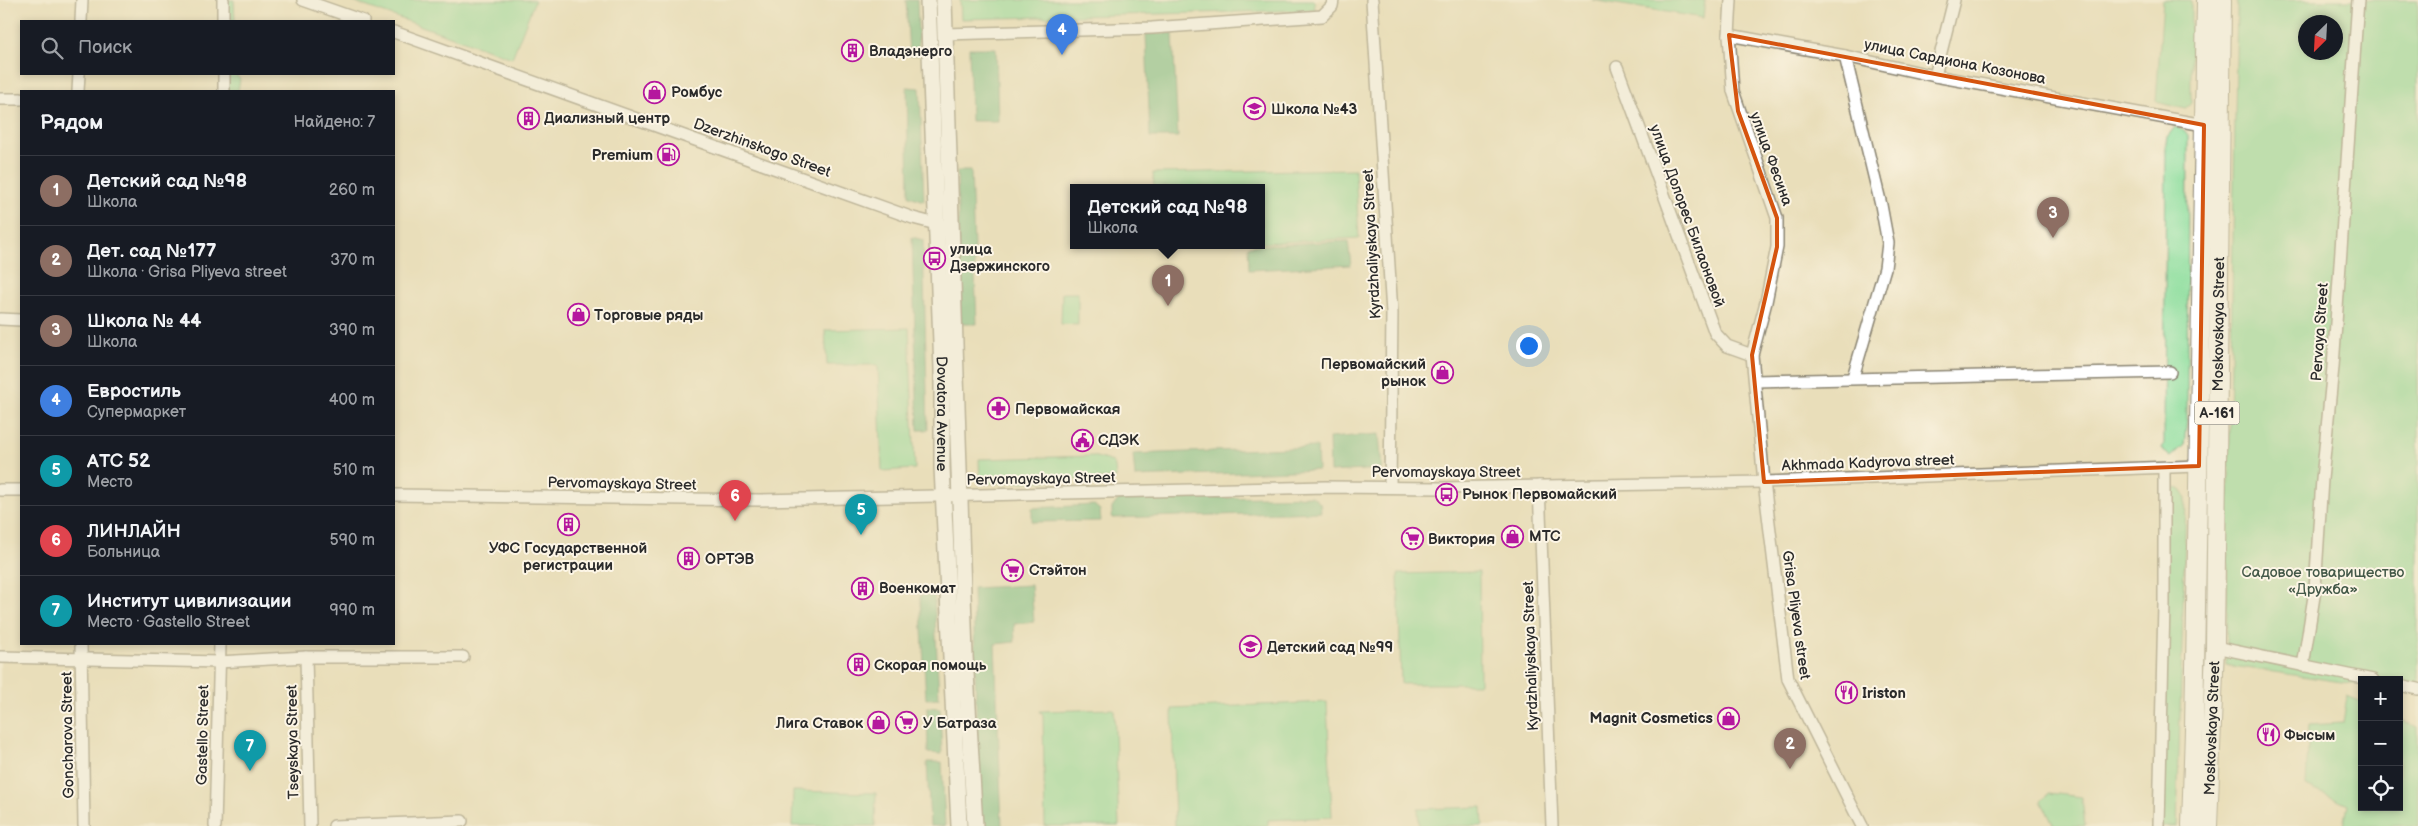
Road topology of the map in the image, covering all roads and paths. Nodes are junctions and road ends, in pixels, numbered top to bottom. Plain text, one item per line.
1 (82, 0) edge
2 (223, 0) edge
3 (303, 0) edge
4 (928, 0) edge
5 (944, 0) edge
6 (1332, 0) edge
7 (1372, 0) edge
8 (1731, 0) edge
9 (1954, 0) edge
10 (2206, 0) edge
11 (2222, 0) edge
12 (2358, 0) edge
13 (81, 20) edge
14 (223, 20) edge
15 (360, 20) edge
16 (395, 32) edge
17 (945, 34) junction
18 (1730, 35) junction
19 (1845, 56) junction
20 (1616, 67) dead end
21 (79, 75) edge
22 (224, 75) edge
23 (1935, 76) junction
24 (78, 90) edge
25 (224, 90) edge
26 (0, 99) edge
27 (20, 99) edge
28 (2204, 125) junction
29 (936, 225) junction
30 (952, 229) junction
31 (0, 319) edge
32 (20, 320) edge
33 (1752, 355) junction
34 (2170, 372) dead end
35 (1853, 377) junction
36 (1755, 381) junction
37 (2199, 466) junction
38 (2164, 468) junction
39 (1764, 482) junction
40 (1539, 486) junction
41 (1390, 487) junction
42 (0, 490) edge
43 (20, 490) edge
44 (395, 495) edge
45 (943, 496) junction
46 (960, 496) junction
47 (81, 645) edge
48 (220, 645) edge
49 (2215, 647) junction
50 (0, 657) edge
51 (306, 657) junction
52 (463, 657) dead end
53 (81, 658) junction
54 (219, 662) junction
55 (2303, 666) junction
56 (2358, 677) edge
57 (2403, 686) edge
58 (2418, 689) edge
59 (462, 821) dead end
60 (84, 826) edge
61 (215, 826) edge
62 (310, 826) edge
63 (334, 826) edge
64 (959, 826) edge
65 (975, 826) edge
66 (1552, 826) edge
67 (1862, 826) edge
68 (2159, 826) edge
69 (2191, 826) edge
70 (2208, 826) edge

1 - 13 street
2 - 14 street
3 - 15 street
4 - 29 main road, Dovatora Avenue
5 - 17 main road, Dovatora Avenue
6 - 17 street
7 - 41 street, Kyrdzhaliyskaya Street
8 - 18 street, улица Фесина
9 - 23 street
10 - 28 highway, Moskovskaya Street / А-161
11 - 49 highway, Moskovskaya Street / А-161
12 - 55 street, Pervaya Street
16 - 29 street, Dzerzhinskogo Street
17 - 30 main road, Dovatora Avenue
18 - 19 street, улица Сардиона Козонова
18 - 33 street, улица Фесина
19 - 23 street, улица Сардиона Козонова
19 - 35 street
20 - 33 street, улица Долорес Билаоновой
21 - 24 street
22 - 25 street
23 - 28 street, улица Сардиона Козонова
26 - 27 street
28 - 37 highway, Moskovskaya Street / А-161
29 - 30 street, Dzerzhinskogo Street
29 - 45 main road, Dovatora Avenue
30 - 46 main road, Dovatora Avenue
31 - 32 street
33 - 36 street, улица Фесина
34 - 35 street
35 - 36 street
36 - 39 street, Grisa Pliyeva street
37 - 38 street, Akhmada Kadyrova street
37 - 69 highway, Moskovskaya Street / А-161
38 - 39 street, Akhmada Kadyrova street
38 - 68 street
39 - 40 street, Akhmada Kadyrova street
39 - 67 street, Grisa Pliyeva street
40 - 41 street, Pervomayskaya Street
40 - 66 street, Kyrdzhaliyskaya Street
41 - 46 street, Pervomayskaya Street
42 - 43 street
44 - 45 street, Pervomayskaya Street
45 - 46 street, Pervomayskaya Street
45 - 64 main road, Dovatora Avenue
46 - 65 main road, Dovatora Avenue
47 - 53 street, Goncharova Street
48 - 54 street, Gastello Street
49 - 55 street
49 - 70 highway, Moskovskaya Street / А-161
50 - 53 street
51 - 52 street
51 - 54 street
51 - 62 street, Tseyskaya Street
53 - 54 street
53 - 60 street, Goncharova Street
54 - 61 street, Gastello Street
55 - 56 street
57 - 58 street
59 - 63 street

